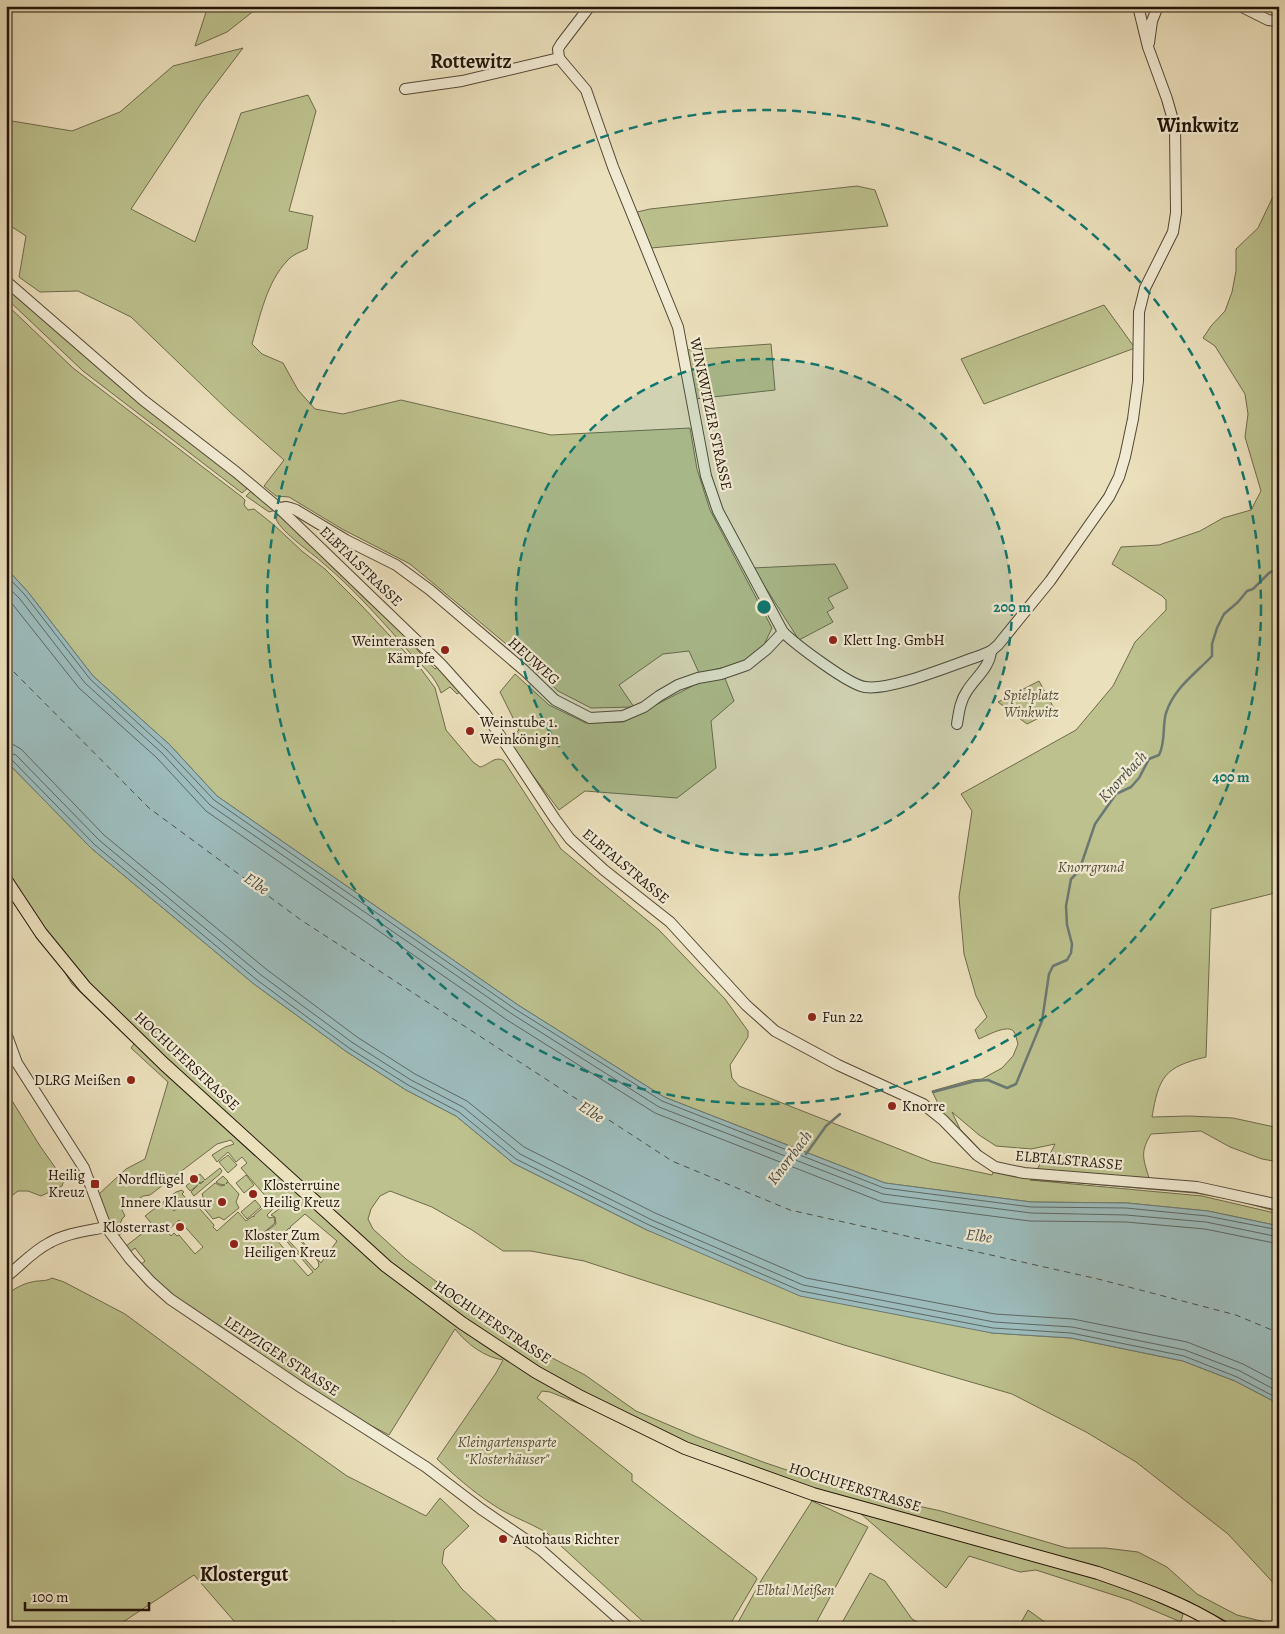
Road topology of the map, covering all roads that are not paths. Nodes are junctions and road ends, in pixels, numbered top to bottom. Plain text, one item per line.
1 (590, 6) edge
2 (1138, 6) edge
3 (1158, 6) edge
4 (1240, 6) edge
5 (1279, 21) edge
6 (1148, 47) junction
7 (559, 58) junction
8 (405, 89) dead end
9 (6, 281) edge
10 (280, 510) junction
11 (783, 632) junction
12 (991, 651) junction
13 (957, 724) dead end
14 (6, 880) edge
15 (6, 1034) edge
16 (1279, 1205) edge
17 (106, 1227) junction
18 (6, 1277) edge
19 (629, 1628) edge
20 (1223, 1628) edge

1 - 7 street
2 - 6 street, WINKWITZER STRASSE
3 - 6 street
4 - 5 street
6 - 12 street, WINKWITZER STRASSE
7 - 8 street
7 - 11 street, WINKWITZER STRASSE
9 - 10 street, ELBTALSTRASSE
10 - 11 street, HEUWEG
10 - 16 street, ELBTALSTRASSE
11 - 12 street, WINKWITZER STRASSE
12 - 13 street
14 - 20 main road, HOCHUFERSTRASSE
15 - 17 street, LEIPZIGER STRASSE
17 - 18 street
17 - 19 street, LEIPZIGER STRASSE

